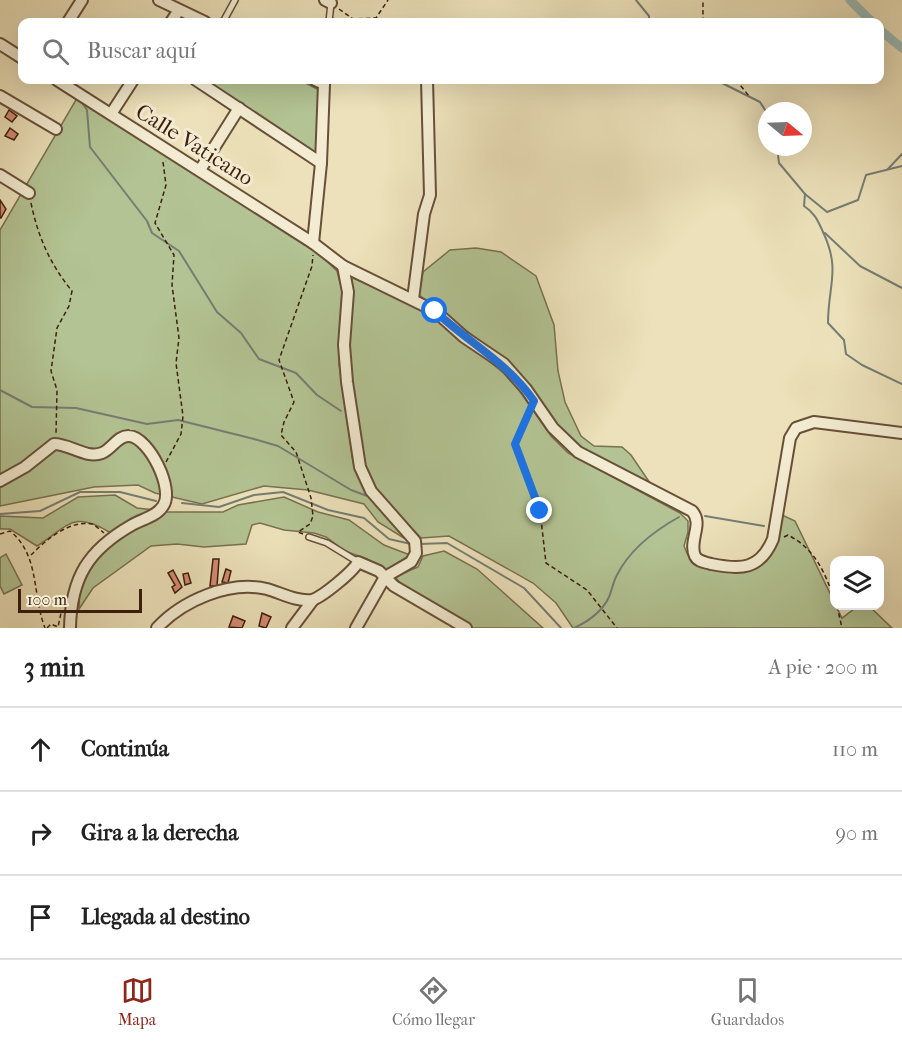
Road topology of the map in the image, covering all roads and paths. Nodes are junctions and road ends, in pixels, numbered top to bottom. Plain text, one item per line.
1 (82, 0) edge
2 (159, 0) edge
3 (235, 0) edge
4 (388, 0) edge
5 (703, 0) edge
6 (328, 2) edge
7 (179, 10) junction
8 (71, 18) edge
9 (174, 18) edge
10 (196, 18) edge
11 (225, 18) edge
12 (329, 18) edge
13 (352, 18) edge
14 (376, 18) edge
15 (703, 18) edge
16 (0, 44) edge
17 (18, 55) edge
18 (63, 84) edge
19 (131, 84) edge
20 (202, 84) edge
21 (321, 84) edge
22 (427, 84) edge
23 (739, 84) edge
24 (0, 96) edge
25 (749, 96) dead end
26 (239, 108) junction
27 (111, 114) junction
28 (56, 129) dead end
29 (178, 156) junction
30 (321, 163) junction
31 (201, 170) junction
32 (0, 175) edge
33 (29, 193) joint
34 (313, 243) junction
35 (343, 266) junction
36 (413, 299) junction
37 (534, 401) junction
38 (902, 433) edge
39 (54, 444) junction
40 (161, 473) junction
41 (0, 481) edge
42 (0, 534) edge
43 (309, 537) joint
44 (783, 537) dead end
45 (113, 538) junction
46 (30, 556) junction
47 (358, 562) junction
48 (384, 577) junction
49 (830, 590) edge
50 (314, 600) junction
51 (72, 608) junction
52 (838, 610) edge
53 (46, 628) edge
54 (70, 628) edge
55 (157, 628) edge
56 (292, 628) edge
57 (356, 628) edge
58 (466, 628) edge
59 (617, 628) edge
60 (842, 628) edge

1 - 8 street
2 - 7 street
3 - 11 lane
4 - 14 path
5 - 15 path
6 - 12 lane
6 - 13 path
7 - 9 street
7 - 10 street
16 - 17 street
18 - 27 street, Calle Vaticano
19 - 27 street
20 - 26 street
21 - 30 street
22 - 36 street
23 - 25 path
24 - 28 street
26 - 30 street
26 - 31 street
27 - 29 street, Calle Vaticano
29 - 31 street, Calle Vaticano
29 - 40 path
30 - 34 street
31 - 34 street, Calle Vaticano
32 - 33 street
33 - 39 path
34 - 35 street, Calle Vaticano
34 - 43 path
35 - 36 street, Calle Vaticano
35 - 48 street
36 - 37 street, Calle Vaticano
37 - 38 street, Calle Vaticano
37 - 59 path
39 - 40 street
39 - 41 street
40 - 45 street
42 - 46 path
43 - 47 lane
44 - 49 path
45 - 46 path
45 - 51 street
46 - 53 path
47 - 48 street
47 - 50 street
48 - 57 street
48 - 58 street
50 - 55 street
50 - 56 street
51 - 53 path
51 - 54 street
52 - 60 path

